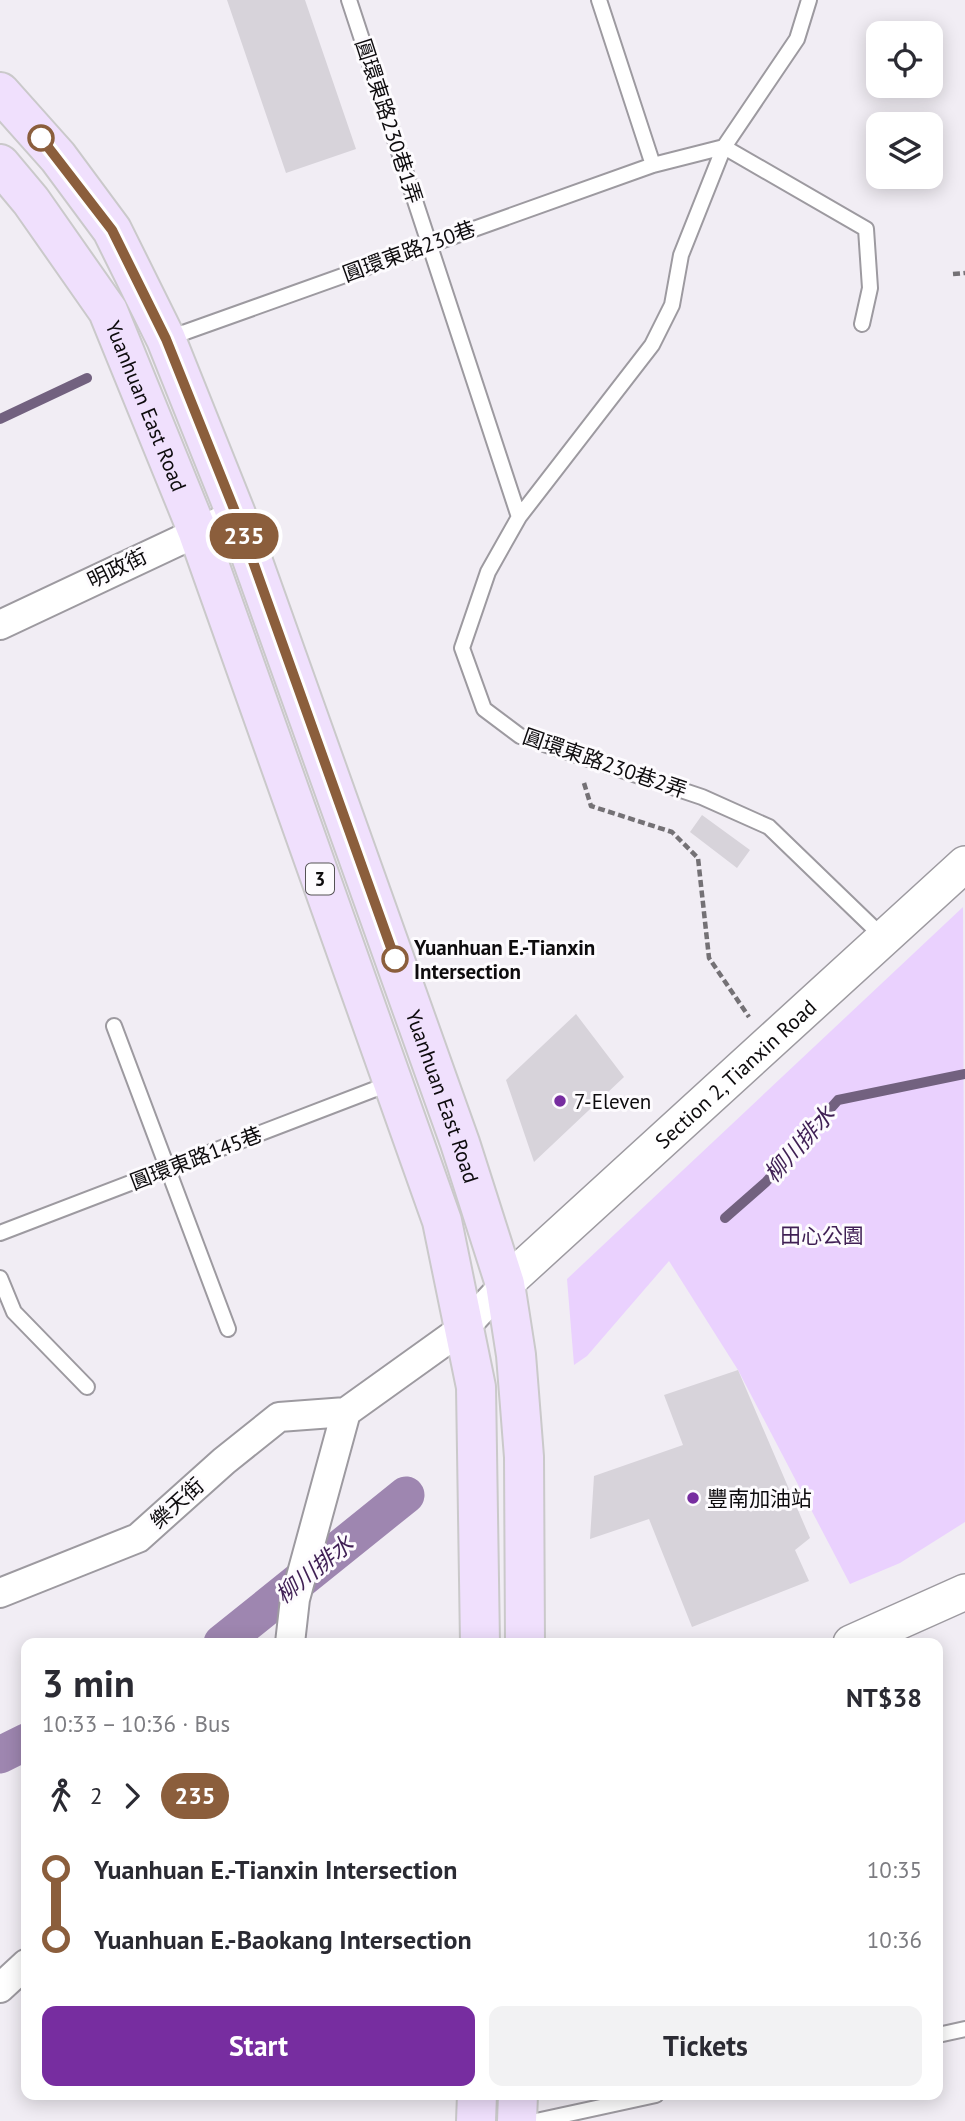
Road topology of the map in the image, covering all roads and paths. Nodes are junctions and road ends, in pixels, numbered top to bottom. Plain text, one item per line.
1 (349, 0) edge
2 (599, 0) edge
3 (809, 0) edge
4 (0, 92) edge
5 (724, 147) junction
6 (0, 164) edge
7 (653, 165) junction
8 (429, 243) junction
9 (965, 273) edge
10 (953, 274) dead end
11 (862, 324) dead end
12 (166, 339) junction
13 (236, 514) junction
14 (519, 517) junction
15 (197, 530) junction
16 (0, 625) edge
17 (569, 755) junction
18 (965, 864) edge
19 (884, 938) junction
20 (114, 1026) dead end
21 (767, 1043) junction
22 (392, 1082) junction
23 (169, 1170) junction
24 (0, 1233) edge
25 (0, 1278) edge
26 (505, 1284) junction
27 (466, 1326) junction
28 (228, 1329) dead end
29 (88, 1387) dead end
30 (346, 1412) junction
31 (965, 1592) edge
32 (0, 1593) edge
33 (291, 1638) edge
34 (480, 1638) edge
35 (525, 1638) edge
36 (862, 1638) edge
37 (21, 1969) edge
38 (0, 1988) edge
39 (965, 2029) edge
40 (943, 2034) edge
41 (477, 2100) edge
42 (518, 2100) edge
43 (633, 2100) edge
44 (476, 2121) edge
45 (517, 2121) edge
46 (536, 2121) edge

1 - 8 lane, 圓環東路230巷1弄
2 - 7 lane
3 - 5 lane
4 - 12 main road, Yuanhuan East Road / 3
5 - 7 lane, 圓環東路230巷
5 - 11 lane
5 - 14 lane, 圓環東路230巷2弄
6 - 15 main road, Yuanhuan East Road / 3
7 - 8 lane, 圓環東路230巷
8 - 12 lane, 圓環東路230巷
8 - 14 lane
9 - 10 path
12 - 13 main road, Yuanhuan East Road / 3
13 - 15 street, 明政街
13 - 26 main road, Yuanhuan East Road / 3
14 - 17 lane, 圓環東路230巷2弄
15 - 16 street, 明政街
15 - 22 main road, Yuanhuan East Road / 3
17 - 19 lane, 圓環東路230巷2弄
17 - 21 path
18 - 19 street, Section 2, Tianxin Road
19 - 21 street, Section 2, Tianxin Road
20 - 23 lane
21 - 26 street, Section 2, Tianxin Road
22 - 23 lane, 圓環東路145巷
22 - 27 main road, Yuanhuan East Road / 3
23 - 24 lane, 圓環東路145巷
23 - 28 lane
25 - 29 lane
26 - 27 street
26 - 35 main road, Yuanhuan East Road / 3
27 - 30 street
27 - 34 main road, Yuanhuan East Road / 3
30 - 32 street, 樂天街
30 - 33 street
31 - 36 street
37 - 38 street
39 - 40 lane
41 - 44 main road
42 - 45 main road
43 - 46 lane

